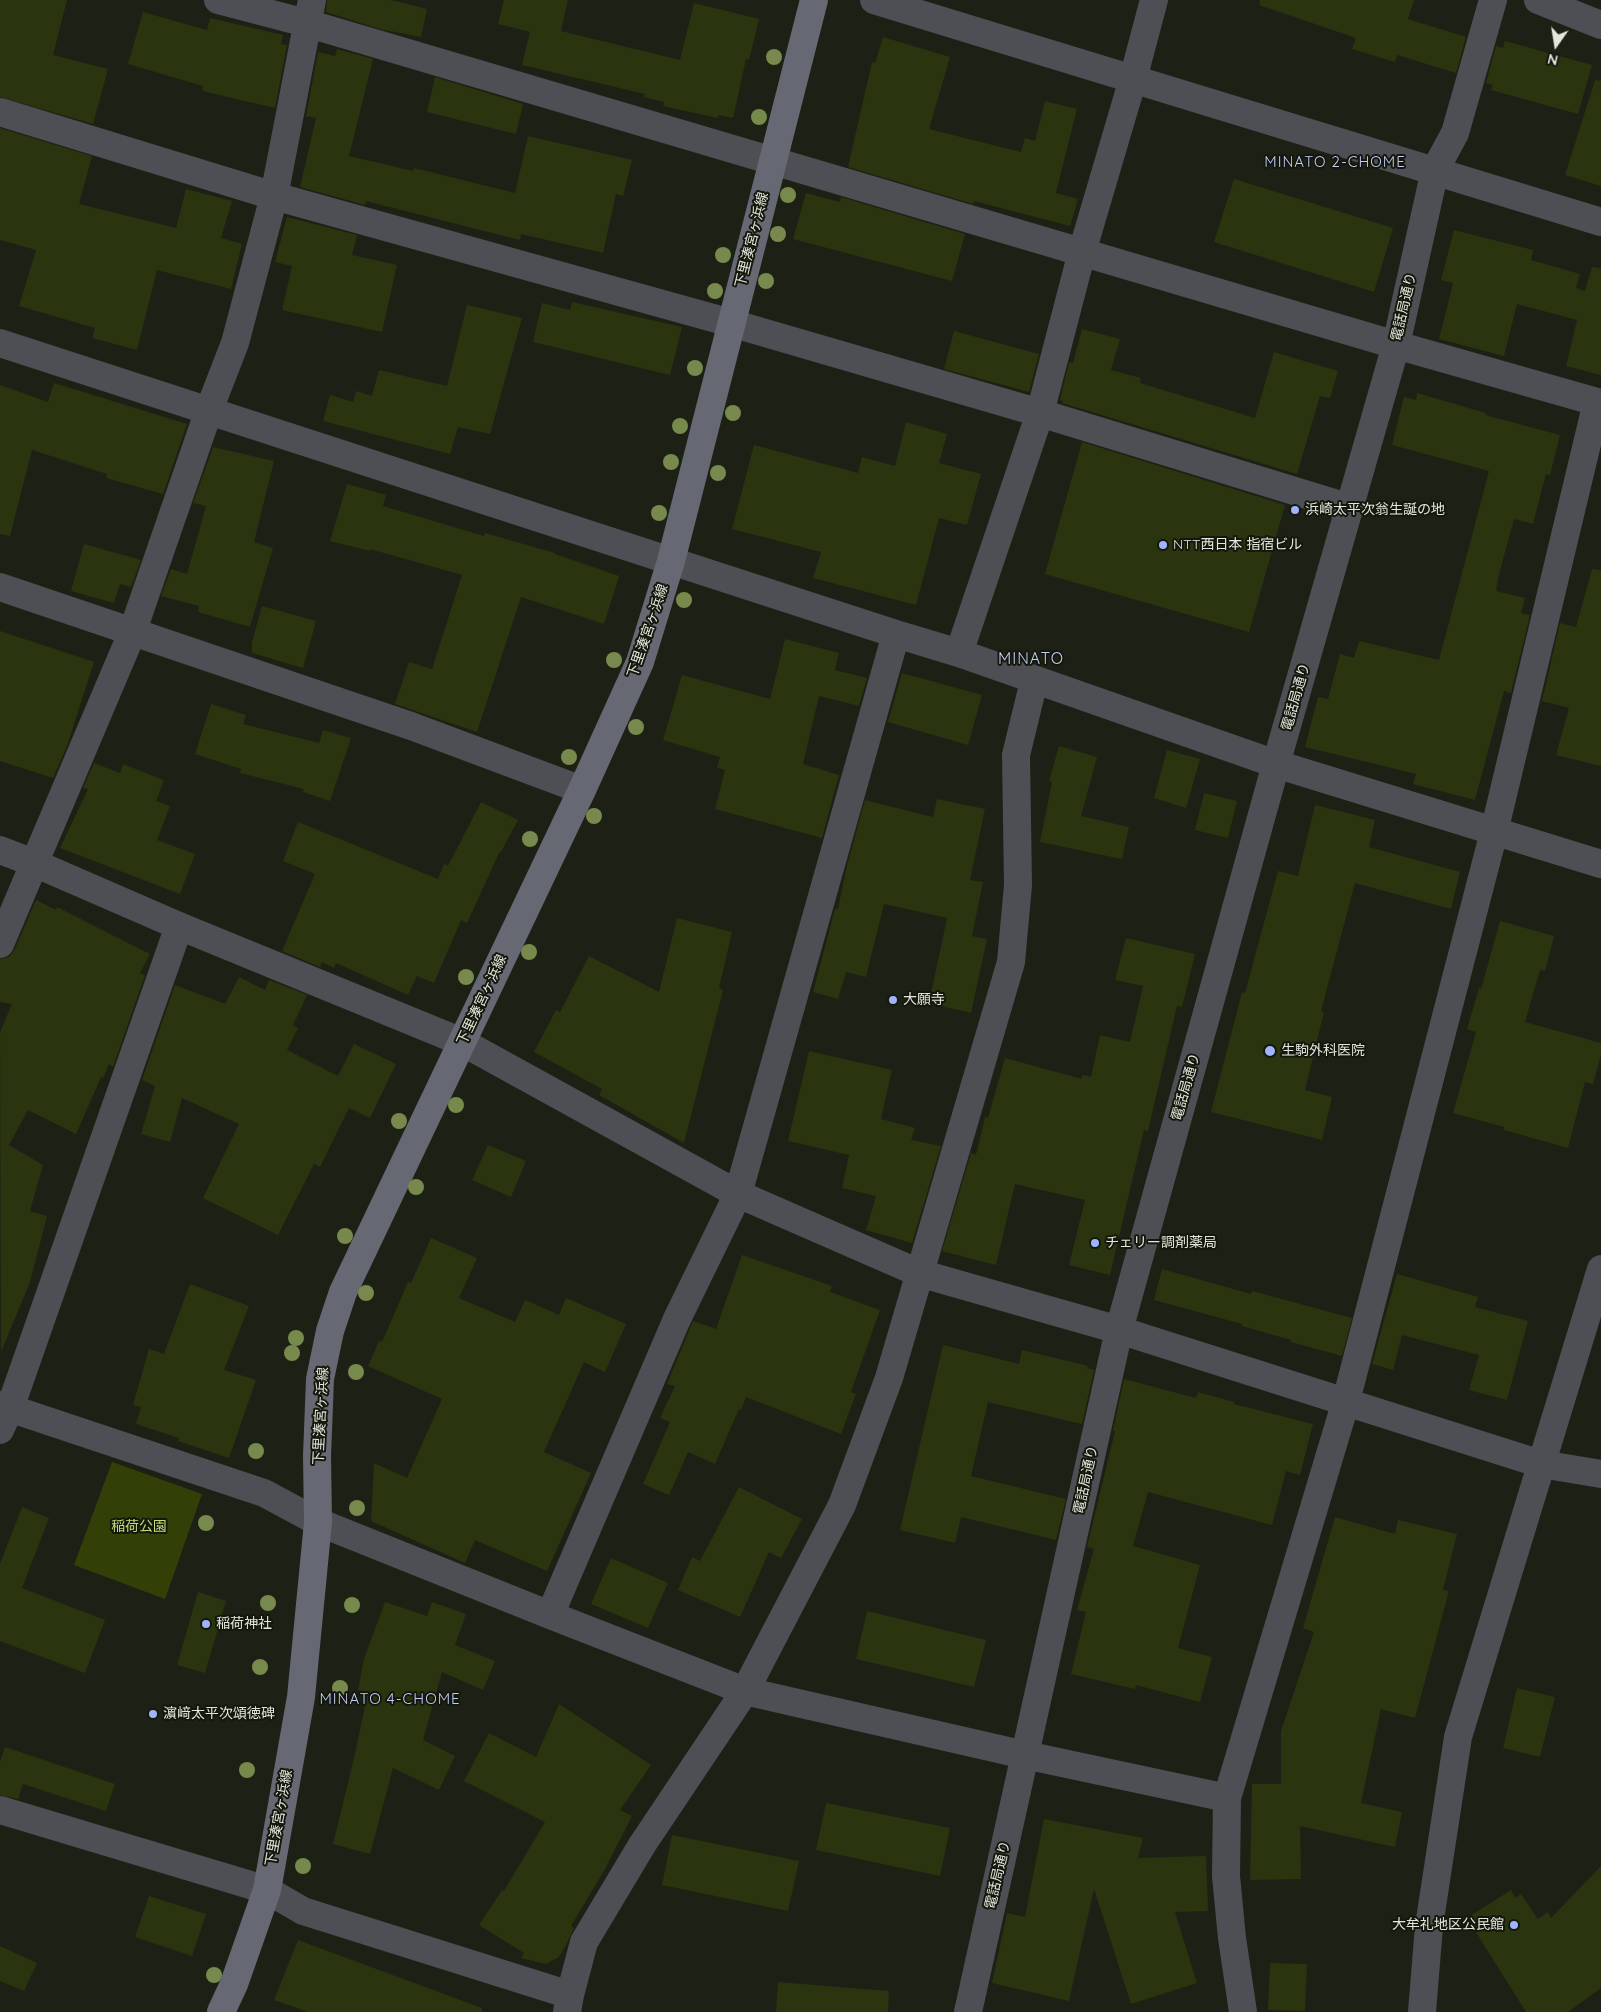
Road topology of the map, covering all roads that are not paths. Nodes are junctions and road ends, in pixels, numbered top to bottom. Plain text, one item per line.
1 (218, 0) edge
2 (814, 0) edge
3 (874, 0) edge
4 (1154, 0) edge
5 (1493, 0) edge
6 (1538, 0) edge
7 (309, 11) edge
8 (1601, 24) edge
9 (1133, 79) junction
10 (0, 112) edge
11 (773, 160) junction
12 (1435, 170) junction
13 (274, 196) junction
14 (1601, 222) edge
15 (1082, 252) junction
16 (731, 323) junction
17 (0, 343) edge
18 (1396, 345) junction
19 (209, 410) junction
20 (1040, 413) junction
21 (1350, 508) junction
22 (671, 561) junction
23 (0, 587) edge
24 (132, 633) junction
25 (896, 634) junction
26 (959, 653) junction
27 (1034, 681) junction
28 (1276, 764) junction
29 (582, 790) junction
30 (1494, 832) junction
31 (0, 850) edge
32 (34, 863) junction
33 (1601, 864) edge
34 (179, 926) junction
35 (0, 944) edge
36 (462, 1042) junction
37 (738, 1194) junction
38 (1601, 1269) edge
39 (919, 1273) junction
40 (1119, 1330) junction
41 (1346, 1401) junction
42 (3, 1414) edge
43 (1541, 1464) junction
44 (1601, 1474) edge
45 (318, 1522) junction
46 (550, 1615) junction
47 (745, 1691) junction
48 (1025, 1755) junction
49 (1227, 1798) junction
50 (0, 1810) edge
51 (267, 1890) junction
52 (569, 2003) edge
53 (221, 2012) edge
54 (968, 2012) edge
55 (1243, 2012) edge
56 (1422, 2012) edge

1 - 7 street
2 - 11 main road, 下里湊宮ヶ浜線
3 - 9 street
4 - 9 street
5 - 12 street, 電話局通り
6 - 8 street
7 - 11 street
7 - 13 street
9 - 12 street
9 - 15 street
10 - 13 street
11 - 15 street
11 - 16 main road, 下里湊宮ヶ浜線
12 - 14 street
12 - 18 street, 電話局通り
13 - 16 street
13 - 19 street
15 - 18 street
15 - 20 street
16 - 20 street
16 - 22 main road, 下里湊宮ヶ浜線
17 - 19 street
18 - 21 street, 電話局通り
18 - 30 street
19 - 22 street
19 - 24 street
20 - 21 street
20 - 26 street
21 - 28 street, 電話局通り
22 - 25 street
22 - 29 main road, 下里湊宮ヶ浜線
23 - 24 street
24 - 29 street
24 - 32 street
25 - 26 street
25 - 37 street
26 - 27 street
27 - 28 street
27 - 39 street
28 - 30 street
28 - 40 street, 電話局通り
29 - 36 main road, 下里湊宮ヶ浜線
30 - 33 street
30 - 41 street
31 - 32 street
32 - 34 street
32 - 35 street
34 - 36 street
34 - 42 street
36 - 37 street
36 - 45 main road, 下里湊宮ヶ浜線
37 - 39 street
37 - 46 street
38 - 43 street
39 - 40 street
39 - 47 street
40 - 41 street
40 - 48 street, 電話局通り
41 - 43 street
41 - 49 street
42 - 45 street
43 - 44 street
43 - 56 street
45 - 46 street
45 - 51 main road, 下里湊宮ヶ浜線
46 - 47 street
47 - 48 street
47 - 52 street
48 - 49 street
48 - 54 street, 電話局通り
49 - 55 street
50 - 51 street
51 - 52 street
51 - 53 main road, 下里湊宮ヶ浜線

